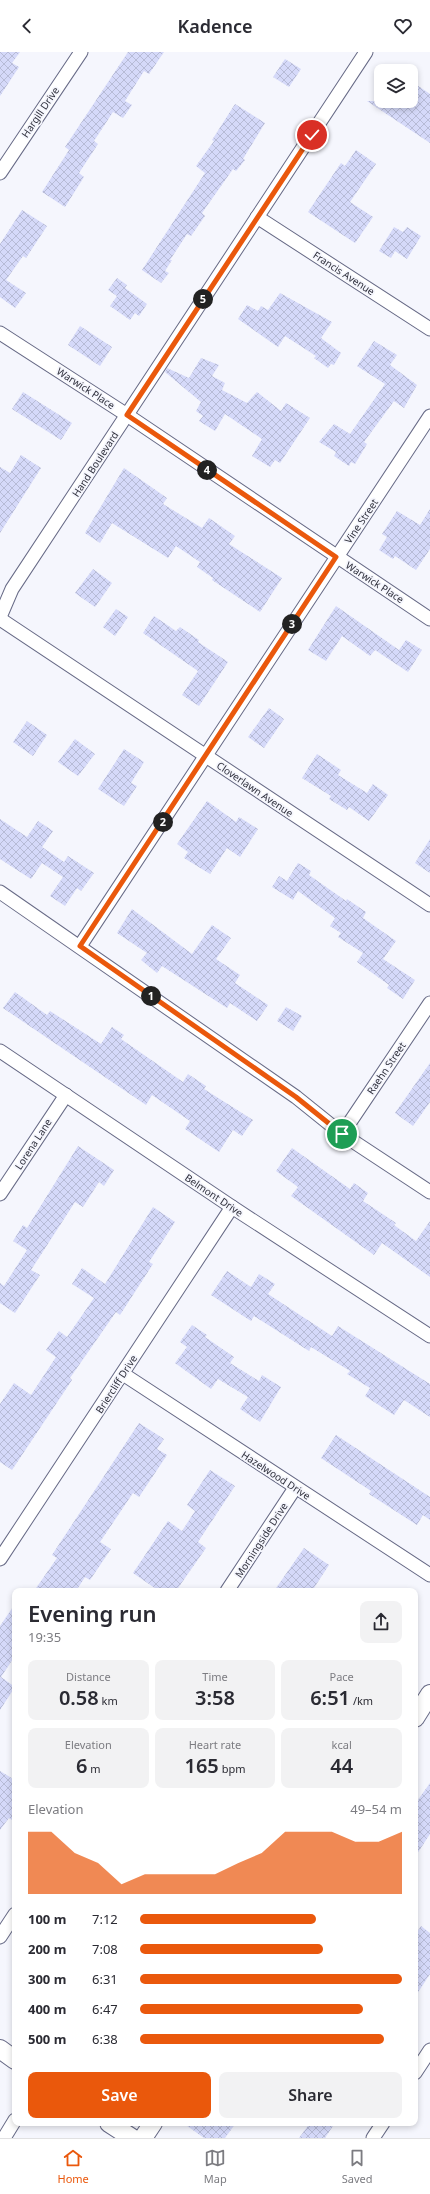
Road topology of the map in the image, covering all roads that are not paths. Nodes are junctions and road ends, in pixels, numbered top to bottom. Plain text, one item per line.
1 (81, 52) edge
2 (366, 52) edge
3 (0, 173) edge
4 (257, 217) junction
5 (430, 329) edge
6 (0, 333) edge
7 (127, 415) junction
8 (430, 416) edge
9 (336, 557) junction
10 (0, 618) edge
11 (430, 619) edge
12 (206, 757) junction
13 (0, 892) edge
14 (430, 905) edge
15 (80, 946) junction
16 (430, 1003) edge
17 (0, 1051) edge
18 (66, 1095) junction
19 (342, 1134) junction
20 (430, 1192) edge
21 (0, 1194) edge
22 (232, 1207) junction
23 (430, 1336) edge
24 (123, 1374) junction
25 (295, 1488) junction
26 (0, 1559) edge
27 (430, 1575) edge
28 (229, 1588) edge
29 (430, 1694) edge
30 (418, 1713) edge
31 (12, 1919) edge
32 (0, 1937) edge
33 (0, 2049) edge
34 (430, 2050) edge
35 (12, 2058) edge
36 (418, 2068) edge
37 (12, 2125) edge
38 (114, 2126) edge
39 (151, 2126) edge
40 (381, 2126) edge
41 (4, 2138) edge
42 (132, 2138) edge
43 (143, 2138) edge
44 (373, 2138) edge

1 - 3 street, Hargill Drive
2 - 4 street, Hand Boulevard
4 - 5 street, Francis Avenue
4 - 7 street, Hand Boulevard
6 - 7 street, Warwick Place
7 - 9 street, Warwick Place
7 - 10 street, Hand Boulevard
8 - 9 street, Vine Street
9 - 11 street, Warwick Place
9 - 12 street, Vine Street
10 - 12 street, Cloverlawn Avenue
12 - 14 street, Cloverlawn Avenue
12 - 15 street, Vine Street
13 - 15 street
15 - 19 street
16 - 19 street, Raehn Street
17 - 18 street, Belmont Drive
18 - 21 street, Lorena Lane
18 - 22 street, Belmont Drive
19 - 20 street
22 - 23 street, Belmont Drive
22 - 24 street, Briercliff Drive
24 - 25 street, Hazelwood Drive
24 - 26 street, Briercliff Drive
25 - 27 street, Hazelwood Drive
25 - 28 street, Morningside Drive
29 - 30 street
31 - 32 street
33 - 35 street
34 - 36 street
37 - 41 street
38 - 42 street
39 - 43 street
40 - 44 street

